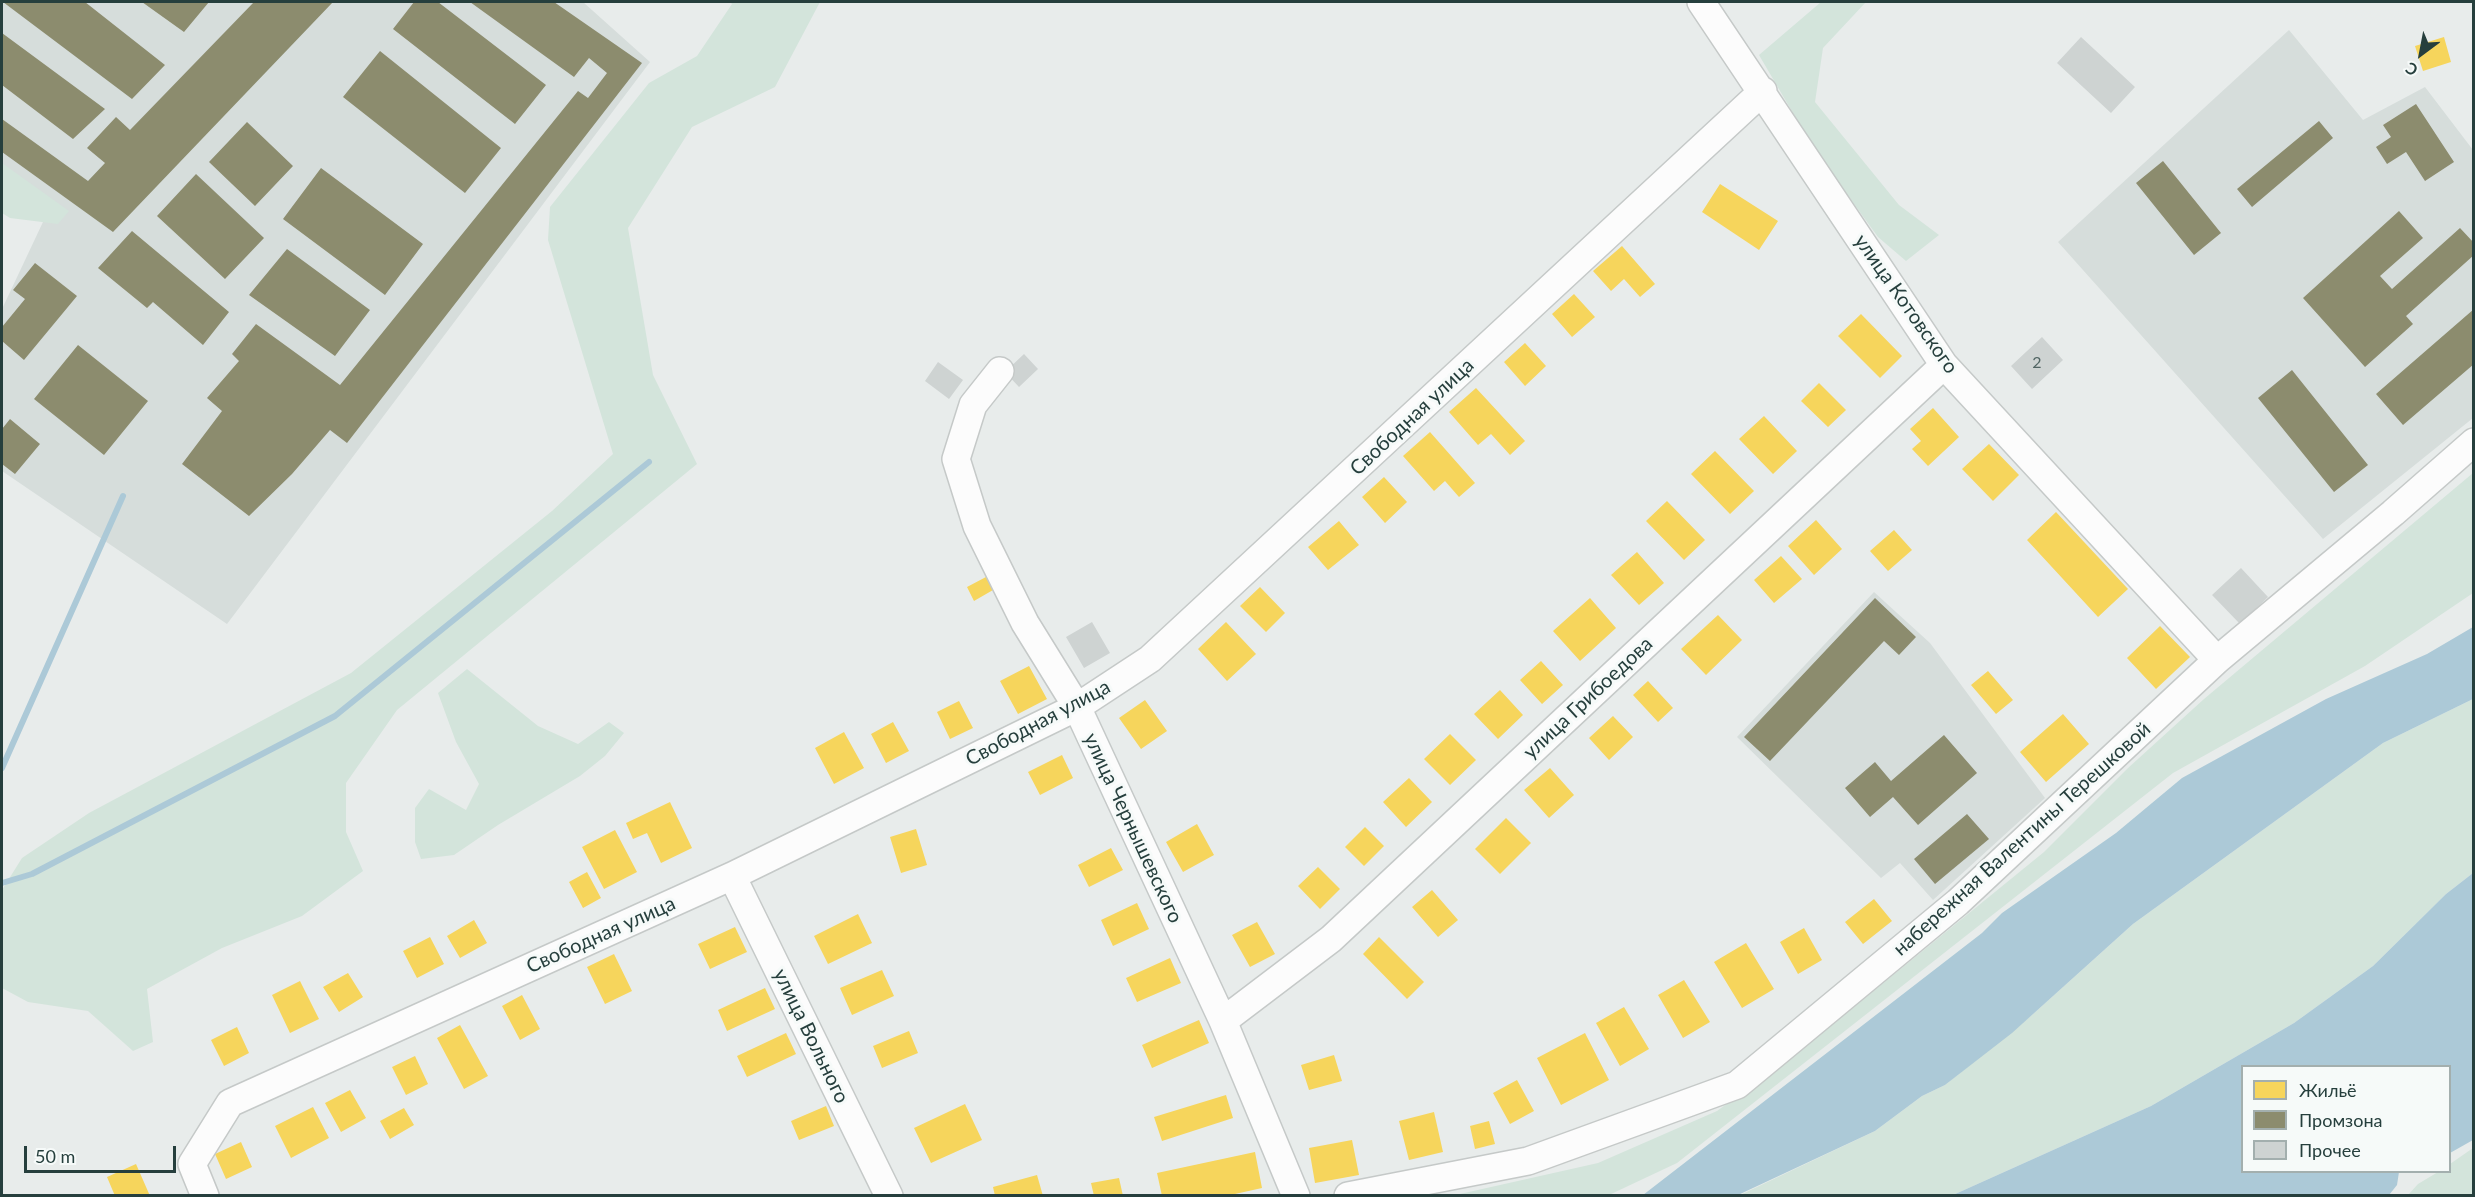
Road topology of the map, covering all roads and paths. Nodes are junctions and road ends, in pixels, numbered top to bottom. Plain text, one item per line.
1 (1701, 2) edge
2 (1763, 91) junction
3 (1944, 365) junction
4 (1000, 371) dead end
5 (2474, 442) edge
6 (2217, 660) junction
7 (1077, 707) junction
8 (732, 876) junction
9 (1223, 1021) junction
10 (205, 1196) edge
11 (889, 1196) edge
12 (1296, 1196) edge
13 (1348, 1196) edge

1 - 2 street, улица Котовского
2 - 3 street, улица Котовского
2 - 7 street, Свободная улица
3 - 6 street, улица Котовского
3 - 9 street, улица Грибоедова
4 - 7 street, улица Чернышевского
5 - 6 street, набережная Валентины Терешковой
6 - 13 street, набережная Валентины Терешковой
7 - 8 street, Свободная улица
7 - 9 street, улица Чернышевского
8 - 10 street, Свободная улица
8 - 11 street, улица Вольного
9 - 12 street, улица Чернышевского

